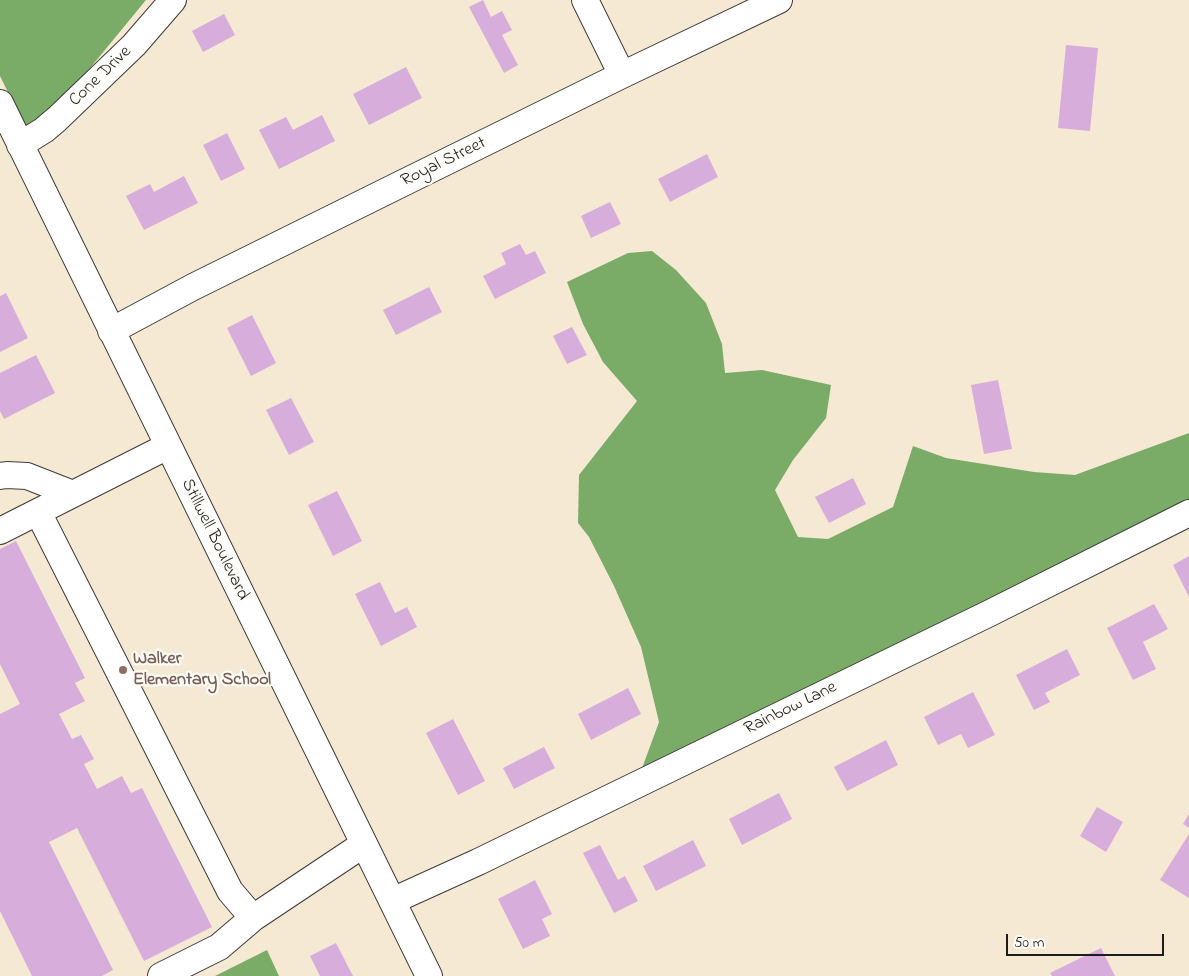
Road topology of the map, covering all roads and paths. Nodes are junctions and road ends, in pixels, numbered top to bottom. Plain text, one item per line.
1 (173, 0) edge
2 (585, 0) edge
3 (779, 0) edge
4 (622, 75) junction
5 (0, 103) edge
6 (20, 145) junction
7 (112, 330) junction
8 (168, 446) junction
9 (0, 476) edge
10 (73, 494) junction
11 (38, 512) junction
12 (1189, 513) edge
13 (0, 531) edge
14 (364, 844) junction
15 (392, 901) junction
16 (253, 918) junction
17 (161, 976) edge
18 (429, 976) edge

1 - 6 street, Cone Drive
2 - 4 street
3 - 4 street, Royal Street
4 - 7 street, Royal Street
5 - 6 street, Stillwell Boulevard
6 - 7 street, Stillwell Boulevard
7 - 8 street, Stillwell Boulevard
8 - 10 street
8 - 14 street, Stillwell Boulevard
9 - 10 street
10 - 11 street
11 - 13 street
11 - 16 street
12 - 15 street, Rainbow Lane
14 - 15 street, Stillwell Boulevard
14 - 16 street
15 - 18 street, Stillwell Boulevard
16 - 17 street

